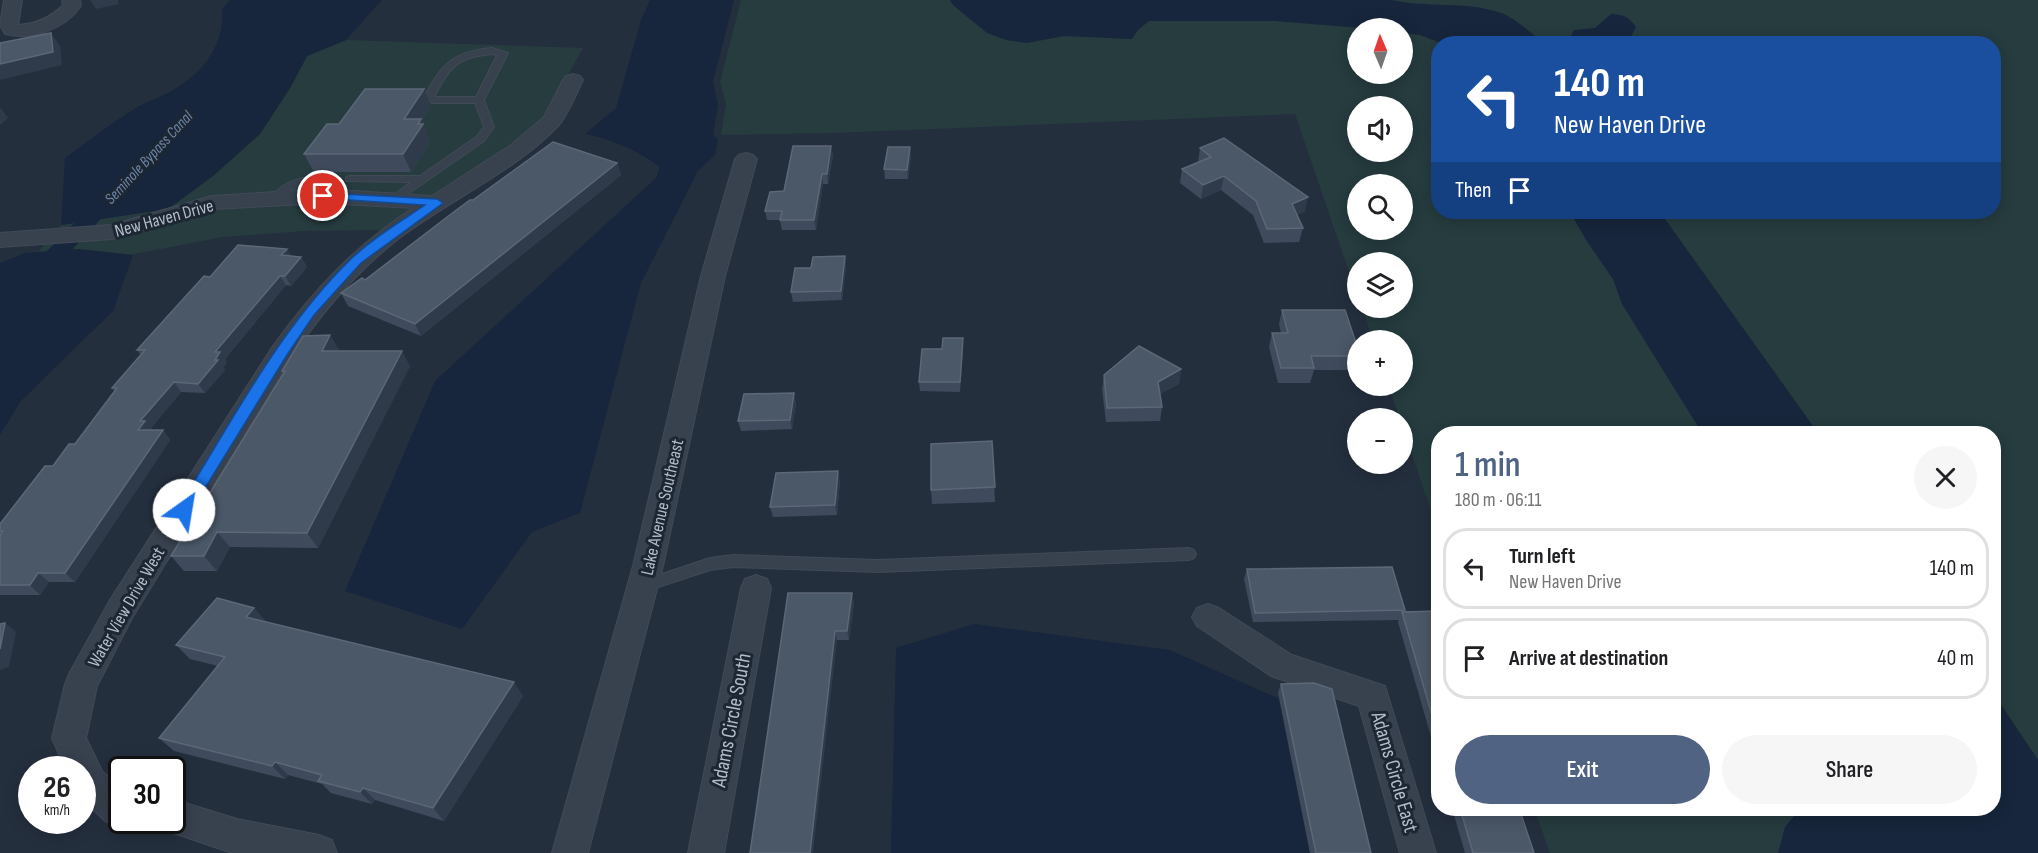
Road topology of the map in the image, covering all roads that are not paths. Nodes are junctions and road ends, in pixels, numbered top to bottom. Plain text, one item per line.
1 (13, 0) edge
2 (71, 0) edge
3 (573, 80) dead end
4 (479, 100) junction
5 (746, 159) dead end
6 (331, 179) dead end
7 (350, 179) dead end
8 (430, 191) junction
9 (274, 199) junction
10 (0, 240) edge
11 (1189, 554) dead end
12 (643, 586) junction
13 (756, 588) dead end
14 (1208, 617) dead end
15 (108, 798) edge
16 (186, 821) edge
17 (320, 853) edge
18 (570, 853) edge
19 (706, 853) edge
20 (1418, 853) edge

1 - 2 street
3 - 8 street, Water View Drive West
4 - 4 lane
4 - 8 lane
5 - 12 street, Lake Avenue Southeast
6 - 9 lane
7 - 8 lane
8 - 9 street, New Haven Drive
8 - 15 street, Water View Drive West
9 - 10 street, New Haven Drive
11 - 12 lane
12 - 18 street, Lake Avenue Southeast
13 - 19 street, Adams Circle South
14 - 20 street, Adams Circle East
16 - 17 street

